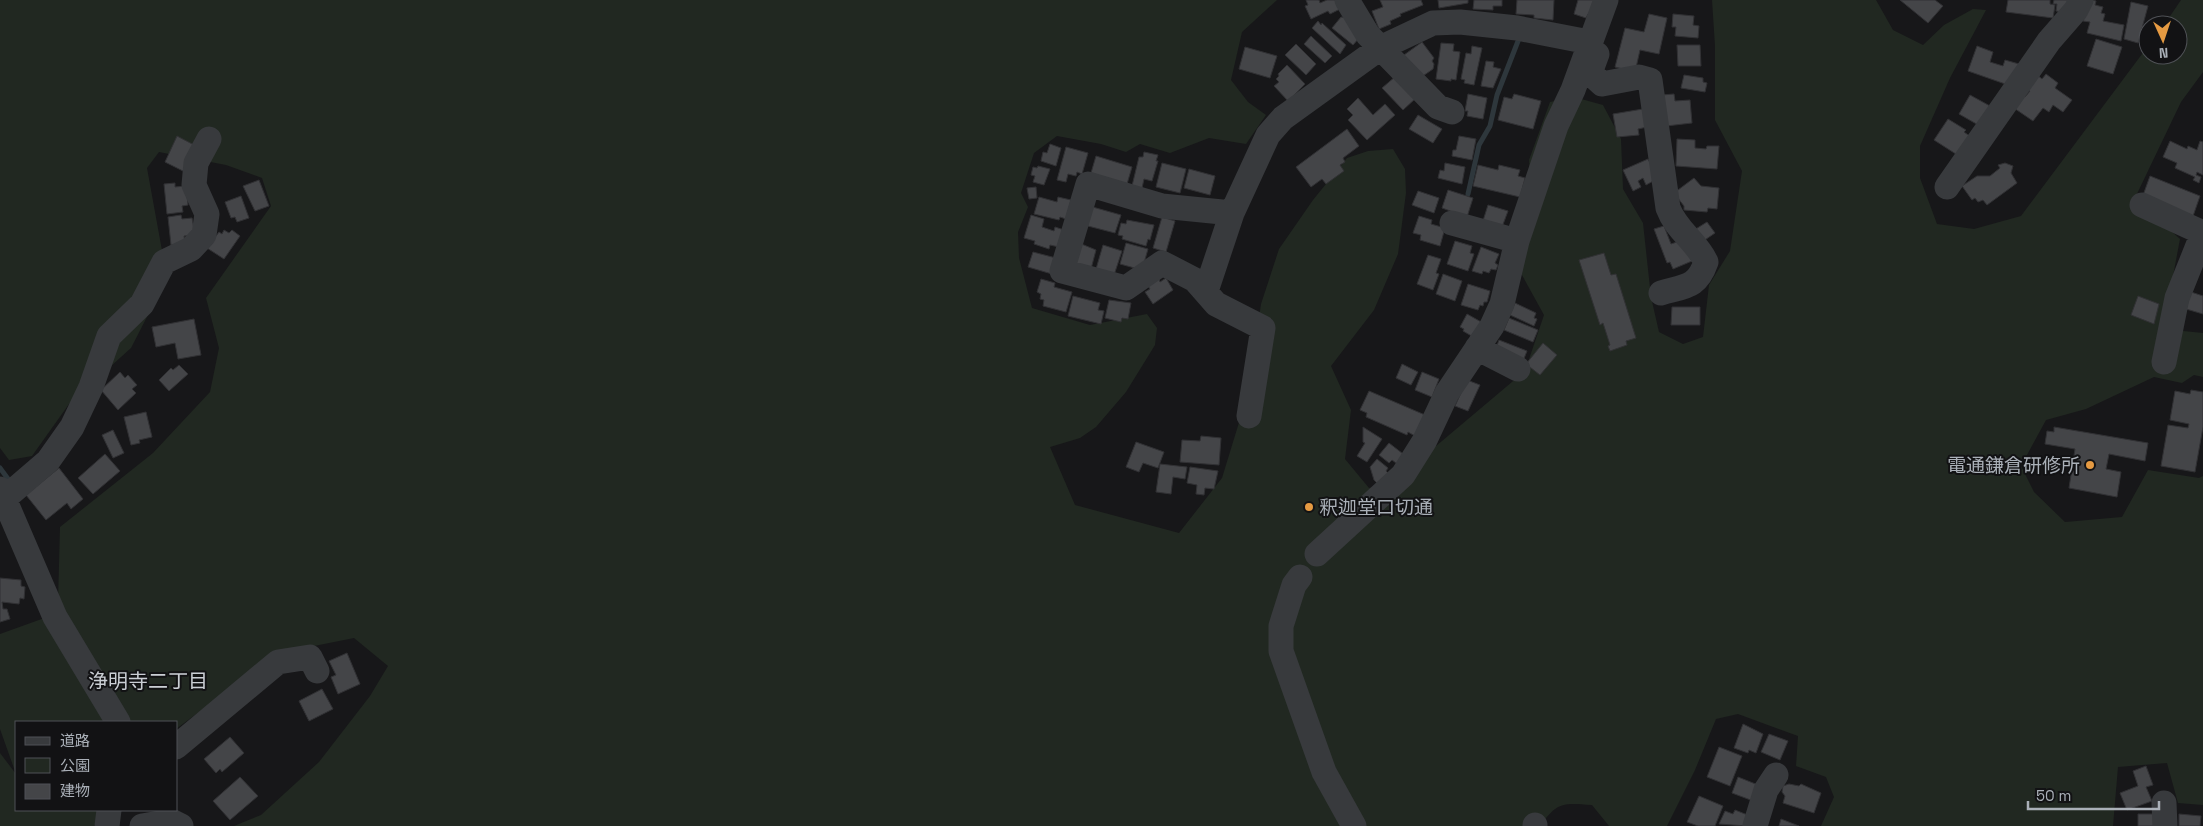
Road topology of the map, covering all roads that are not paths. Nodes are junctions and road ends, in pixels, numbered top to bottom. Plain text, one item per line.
1 (1347, 0) edge
2 (1606, 0) edge
3 (2081, 0) edge
4 (1588, 46) junction
5 (1380, 48) junction
6 (1452, 112) dead end
7 (209, 139) dead end
8 (1947, 187) dead end
9 (2142, 205) dead end
10 (1232, 214) junction
11 (1452, 223) dead end
12 (2203, 233) edge
13 (1517, 241) junction
14 (2194, 279) edge
15 (1206, 291) junction
16 (1661, 293) dead end
17 (1477, 348) junction
18 (2164, 362) dead end
19 (1518, 370) dead end
20 (1248, 416) dead end
21 (2, 493) edge
22 (8, 525) edge
23 (1317, 554) dead end
24 (1300, 577) dead end
25 (317, 671) dead end
26 (117, 721) edge
27 (178, 745) edge
28 (1776, 775) dead end
29 (174, 819) edge
30 (142, 826) edge
31 (1354, 826) edge
32 (1755, 826) edge

1 - 5 street
2 - 4 street
3 - 8 street
4 - 5 street
4 - 13 street
4 - 16 street
5 - 6 street
5 - 10 street
7 - 21 street
9 - 12 street
10 - 15 street
10 - 15 street
11 - 13 street
12 - 14 street
13 - 17 street
14 - 18 street
15 - 20 street
17 - 19 street
17 - 23 street
21 - 22 street
22 - 26 street
24 - 31 street
25 - 27 street
28 - 32 street
29 - 30 street

